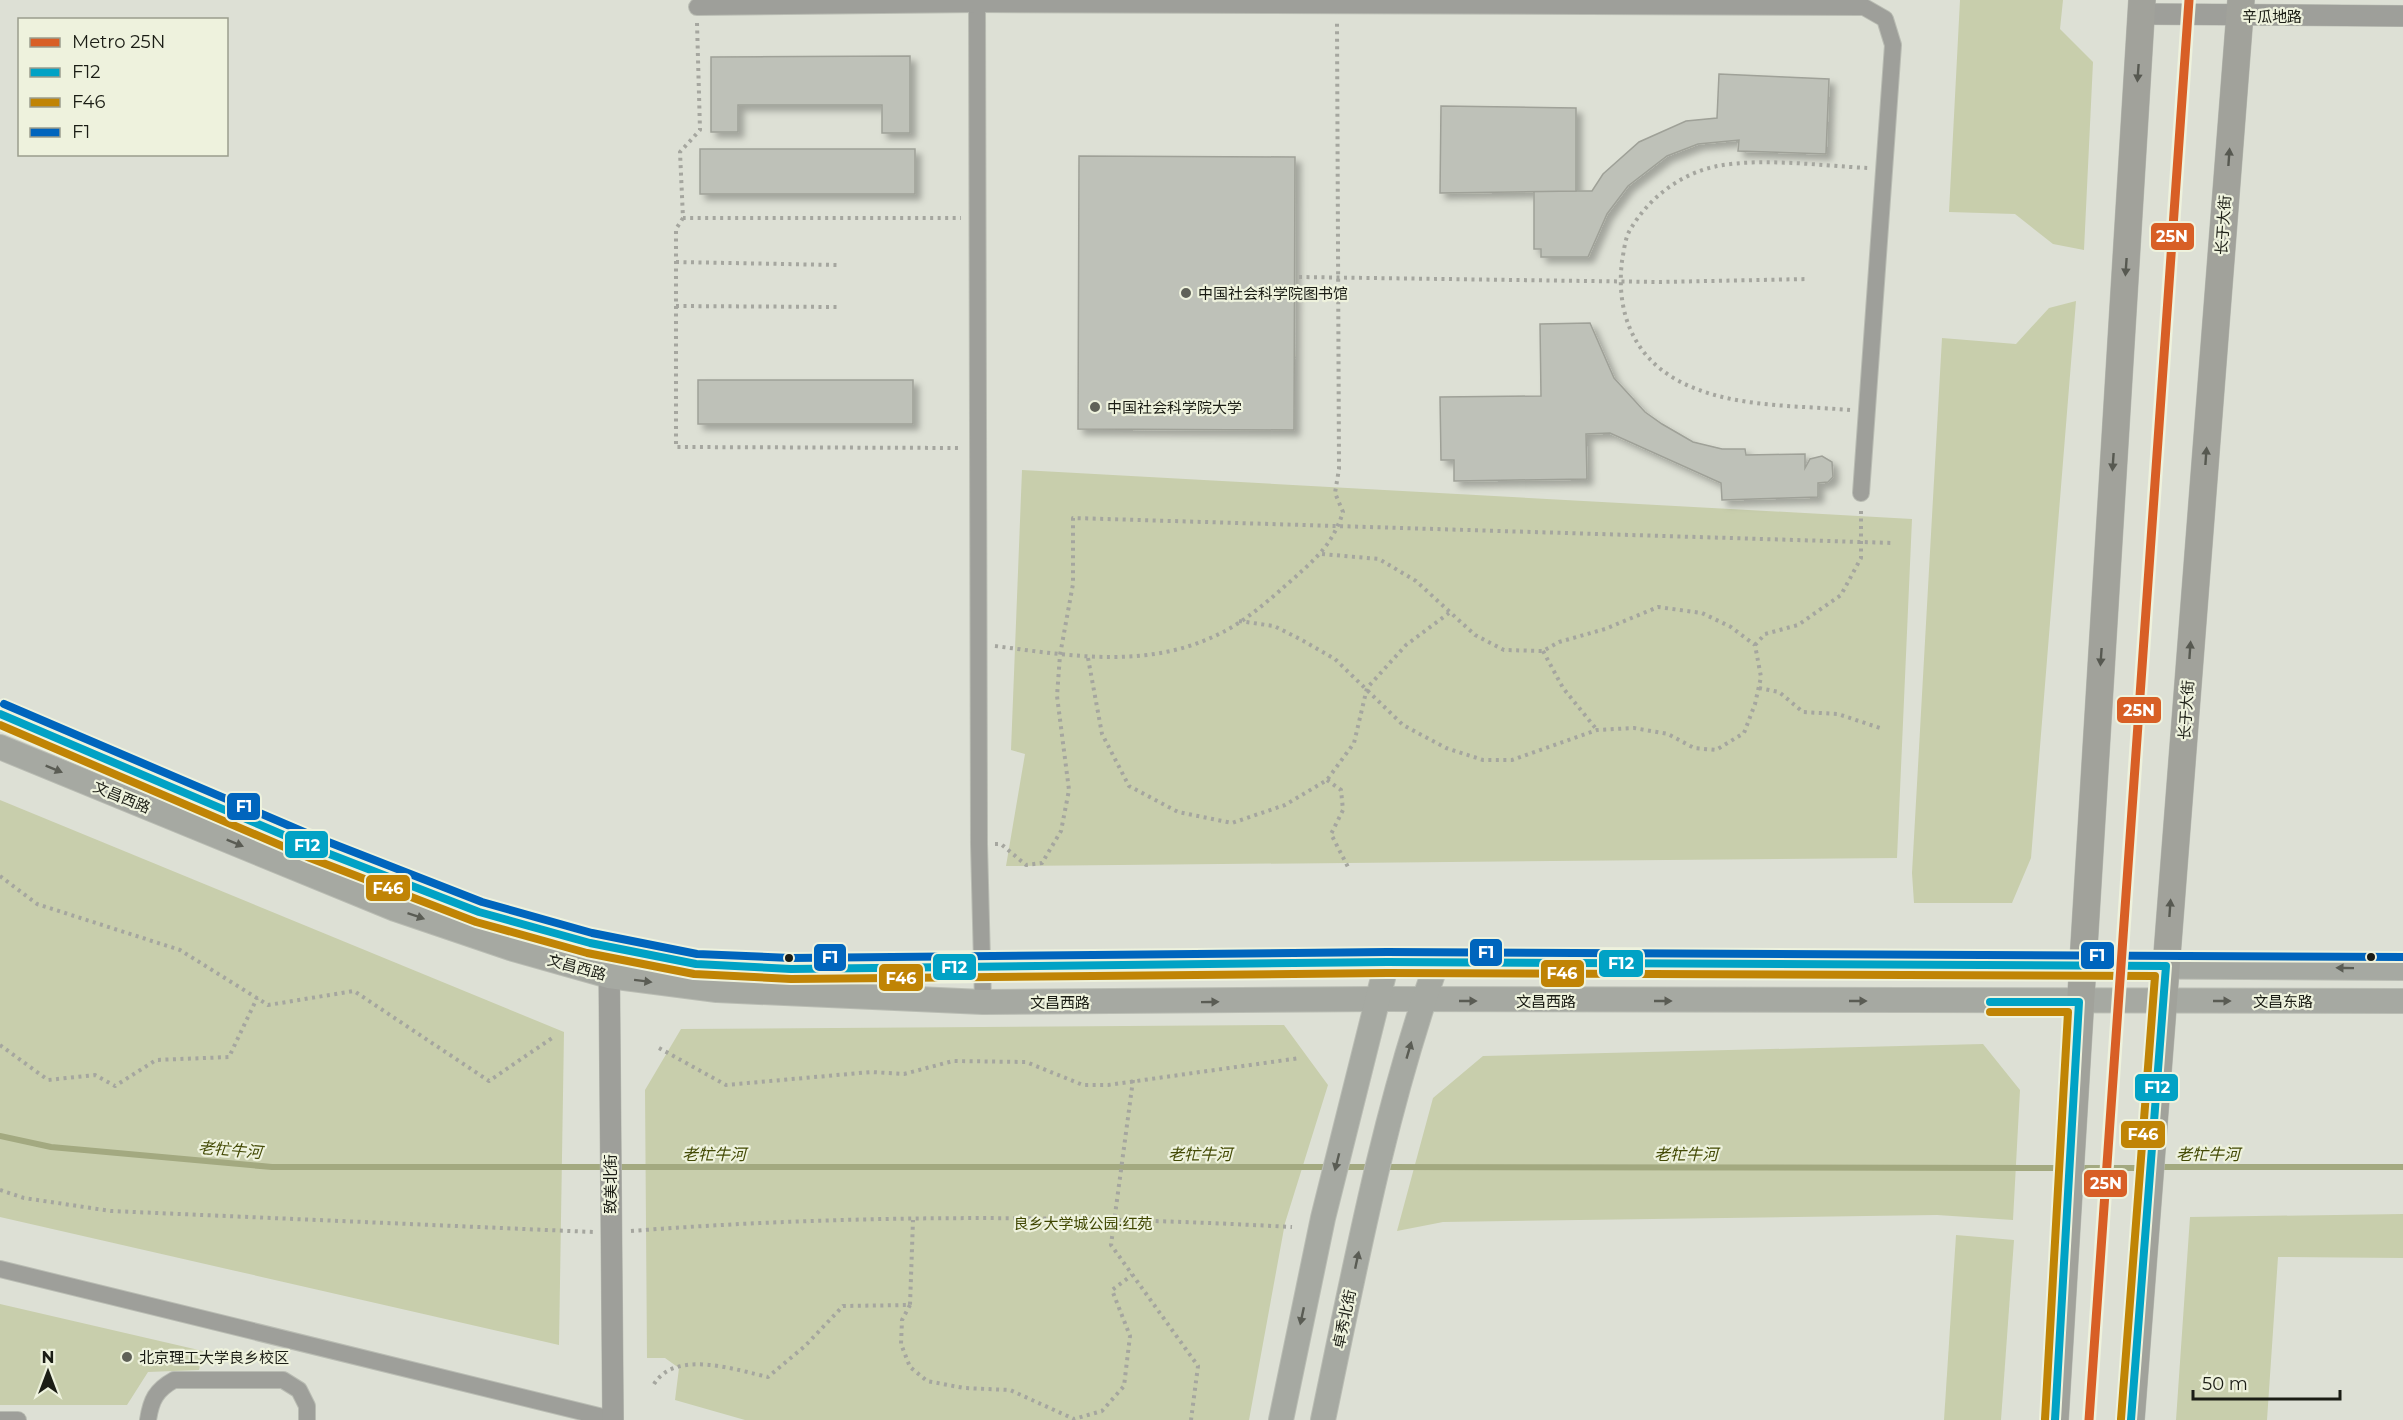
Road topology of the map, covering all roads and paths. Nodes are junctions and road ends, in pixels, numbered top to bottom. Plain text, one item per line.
1 (977, 2) edge
2 (1337, 3) edge
3 (697, 7) joint
4 (2142, 7) edge
5 (2240, 8) edge
6 (2403, 16) edge
7 (1884, 168) junction
8 (682, 218) junction
9 (977, 218) junction
10 (676, 262) junction
11 (837, 265) dead end
12 (1299, 277) dead end
13 (1339, 278) junction
14 (1808, 279) dead end
15 (1620, 281) junction
16 (676, 306) junction
17 (837, 307) dead end
18 (1867, 411) junction
19 (978, 448) junction
20 (1861, 493) joint
21 (1339, 526) junction
22 (1861, 542) junction
23 (1894, 543) dead end
24 (1322, 554) junction
25 (1449, 613) junction
26 (1239, 621) junction
27 (978, 643) junction
28 (1755, 645) junction
29 (1543, 651) junction
30 (1060, 654) junction
31 (1088, 658) junction
32 (1367, 688) junction
33 (1759, 688) junction
34 (0, 714) edge
35 (1880, 728) dead end
36 (1597, 730) junction
37 (0, 747) edge
38 (1327, 780) junction
39 (979, 844) junction
40 (1348, 867) dead end
41 (0, 876) edge
42 (609, 947) junction
43 (1387, 962) junction
44 (2082, 964) junction
45 (1436, 965) junction
46 (2166, 966) junction
47 (981, 968) junction
48 (2403, 968) edge
49 (609, 976) junction
50 (257, 998) junction
51 (1379, 999) junction
52 (1424, 1001) junction
53 (2163, 1001) junction
54 (2403, 1001) edge
55 (983, 1002) junction
56 (2079, 1002) junction
57 (555, 1036) dead end
58 (0, 1045) edge
59 (659, 1048) dead end
60 (1299, 1058) dead end
61 (1133, 1080) junction
62 (0, 1190) edge
63 (1116, 1219) junction
64 (913, 1220) junction
65 (610, 1227) junction
66 (1292, 1227) dead end
67 (0, 1269) edge
68 (1132, 1275) junction
69 (910, 1305) junction
70 (654, 1384) dead end
71 (0, 1420) edge
72 (18, 1420) edge
73 (148, 1420) edge
74 (307, 1420) edge
75 (613, 1420) edge
76 (1191, 1420) edge
77 (1281, 1420) edge
78 (1323, 1420) edge
79 (2055, 1420) edge
80 (2131, 1420) edge

1 - 2 street
1 - 3 street
1 - 9 street
2 - 7 street
2 - 13 path
3 - 8 path
4 - 5 street, 辛瓜地路
4 -> 44 main road
5 - 6 street, 辛瓜地路
46 -> 5 main road, 长于大街
7 - 15 path
7 - 18 street
8 - 9 path
8 - 10 path
9 - 19 street
10 - 11 path
10 - 16 path
12 - 13 path
13 - 15 path
13 - 21 path
14 - 15 path
15 - 18 path
16 - 17 path
16 - 19 path
18 - 20 street
19 - 27 street
20 - 22 path
21 - 22 path
21 - 24 path
21 - 30 path
22 - 23 path
22 - 28 path
24 - 25 path
24 - 26 path
25 - 29 path
25 - 32 path
26 - 31 path
26 - 32 path
27 - 30 path
27 - 39 street
28 - 29 path
28 - 33 path
29 - 36 path
30 - 31 path
30 - 39 path
31 - 38 path
32 - 36 path
32 - 38 path
33 - 35 path
33 - 36 path
34 - 42 main road, 文昌西路
37 -> 49 main road, 文昌西路
38 - 40 path
39 - 47 street
41 - 50 path
42 - 47 main road, 文昌西路
42 - 49 street, 致美北街
43 - 45 main road, 文昌西路
43 - 47 main road, 文昌西路
43 - 51 main road
44 - 45 main road, 文昌西路
44 - 46 main road, 文昌西路
44 - 56 main road
45 - 52 main road, 卓秀北街
48 -> 46 main road
46 - 53 main road, 长于大街
47 - 55 street
49 -> 55 main road, 文昌西路
49 - 65 street, 致美北街
50 - 57 path
50 - 58 path
51 - 52 main road, 文昌西路
55 -> 51 main road, 文昌西路
51 -> 77 main road
52 -> 56 main road, 文昌西路
78 -> 52 main road, 卓秀北街
53 -> 54 main road, 文昌东路
53 - 56 main road, 文昌西路
53 - 80 main road, 长于大街
56 - 79 main road
59 - 61 path
60 - 61 path
61 - 63 path
62 - 65 path
63 - 64 path
63 - 66 path
63 - 68 path
64 - 65 path
64 - 69 path
65 - 75 street, 致美北街
67 - 75 street
68 - 69 path
68 - 76 path
69 - 70 path
71 - 72 street
73 - 74 street

